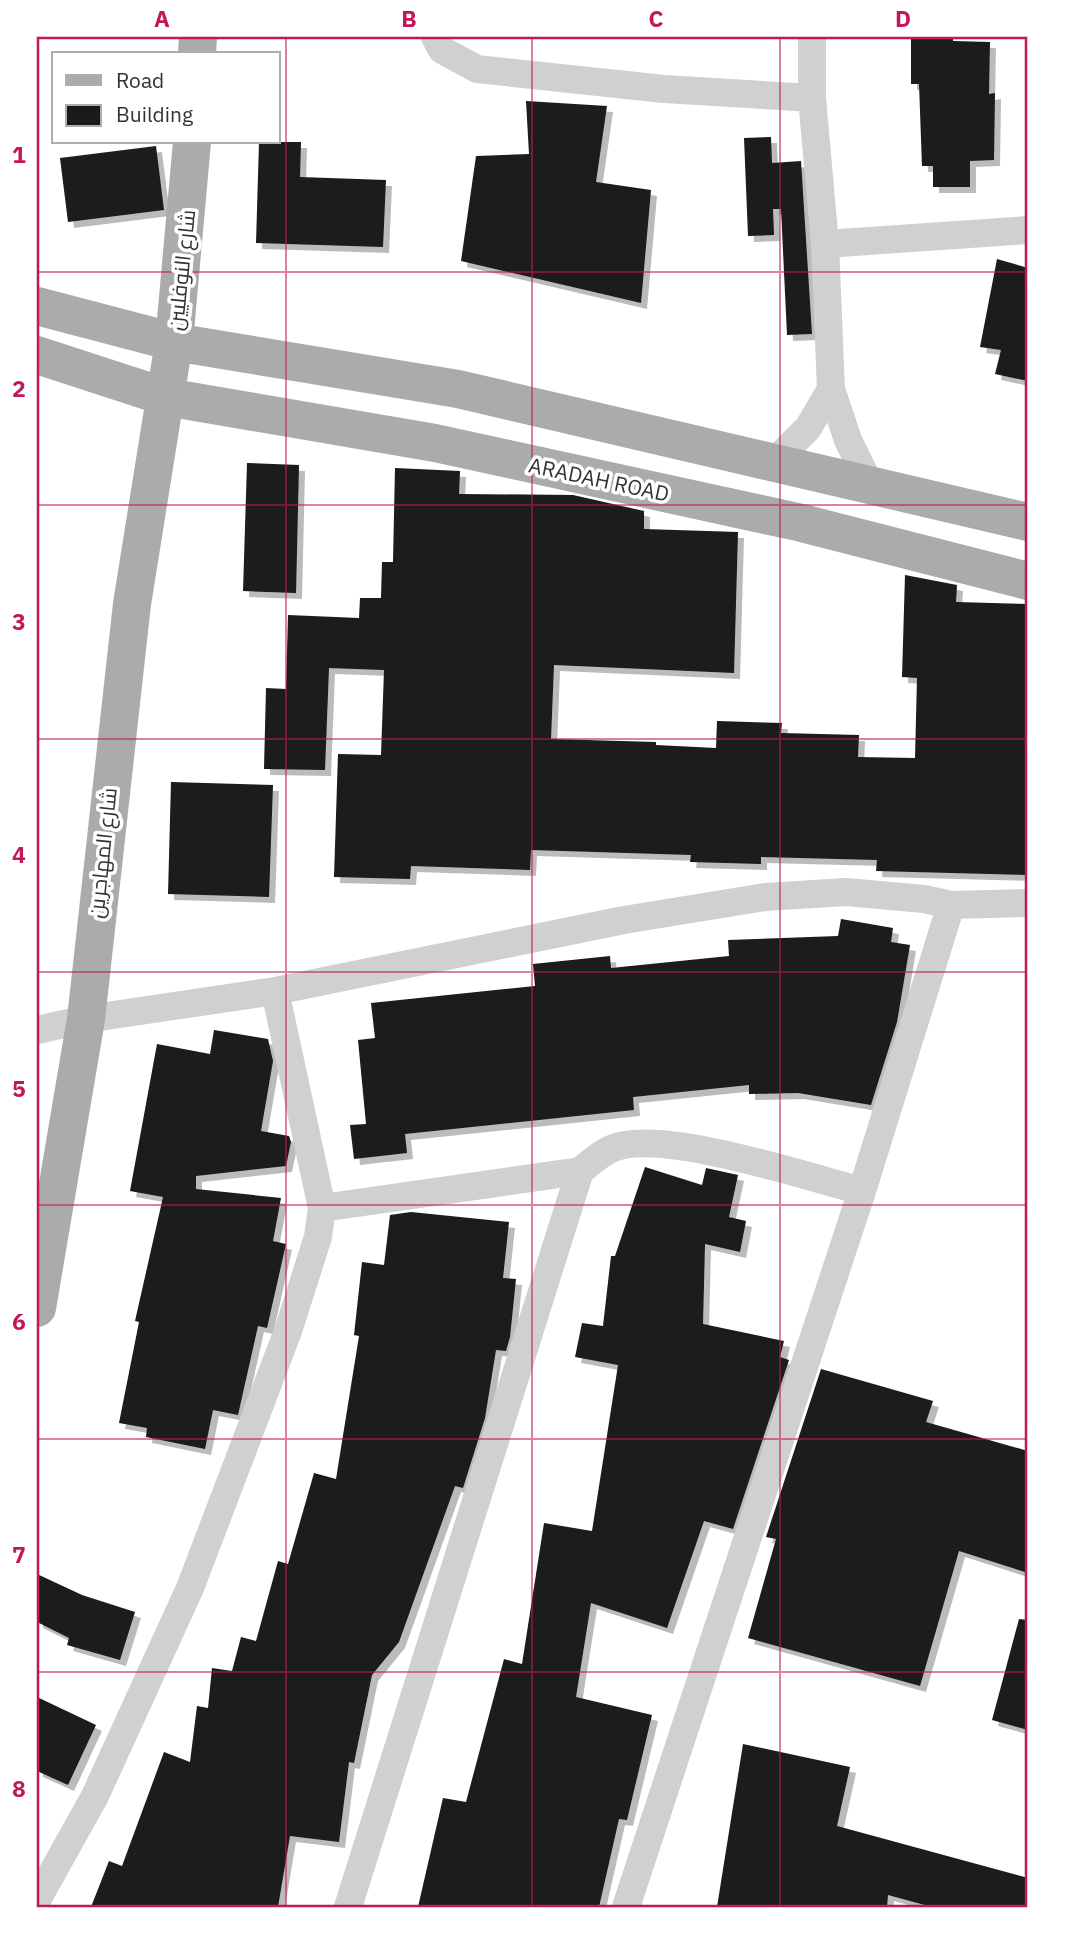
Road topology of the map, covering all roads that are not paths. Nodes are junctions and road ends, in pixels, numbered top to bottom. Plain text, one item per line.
1 (435, 37) edge
2 (812, 37) edge
3 (812, 98) junction
4 (192, 144) edge
5 (1028, 230) edge
6 (825, 244) junction
7 (37, 306) edge
8 (174, 342) junction
9 (37, 355) edge
10 (831, 389) junction
11 (166, 397) junction
12 (775, 461) junction
13 (869, 483) junction
14 (1028, 522) edge
15 (1028, 580) edge
16 (1028, 903) edge
17 (951, 905) junction
18 (275, 991) junction
19 (86, 1019) junction
20 (37, 1030) edge
21 (580, 1171) junction
22 (862, 1191) junction
23 (322, 1208) junction
24 (37, 1308) edge
25 (37, 1900) edge
26 (348, 1907) edge
27 (625, 1907) edge

1 - 3 street
2 - 3 street
3 - 6 street
4 - 8 main road, شارع النوفليين
5 - 6 street
6 - 10 street
7 - 8 main road
8 - 11 main road, شارع النوفليين
8 - 12 main road
9 - 11 main road, ARADAH ROAD
10 - 12 street
10 - 13 street
11 - 15 main road, ARADAH ROAD
11 - 19 main road, شارع المهاجرين
12 - 13 main road
13 - 14 main road
16 - 17 street
17 - 18 street
17 - 22 street
18 - 19 street
18 - 23 street
19 - 20 street
19 - 24 main road, شارع المهاجرين
21 - 22 street
21 - 23 street
21 - 26 street
22 - 27 street
23 - 25 street

